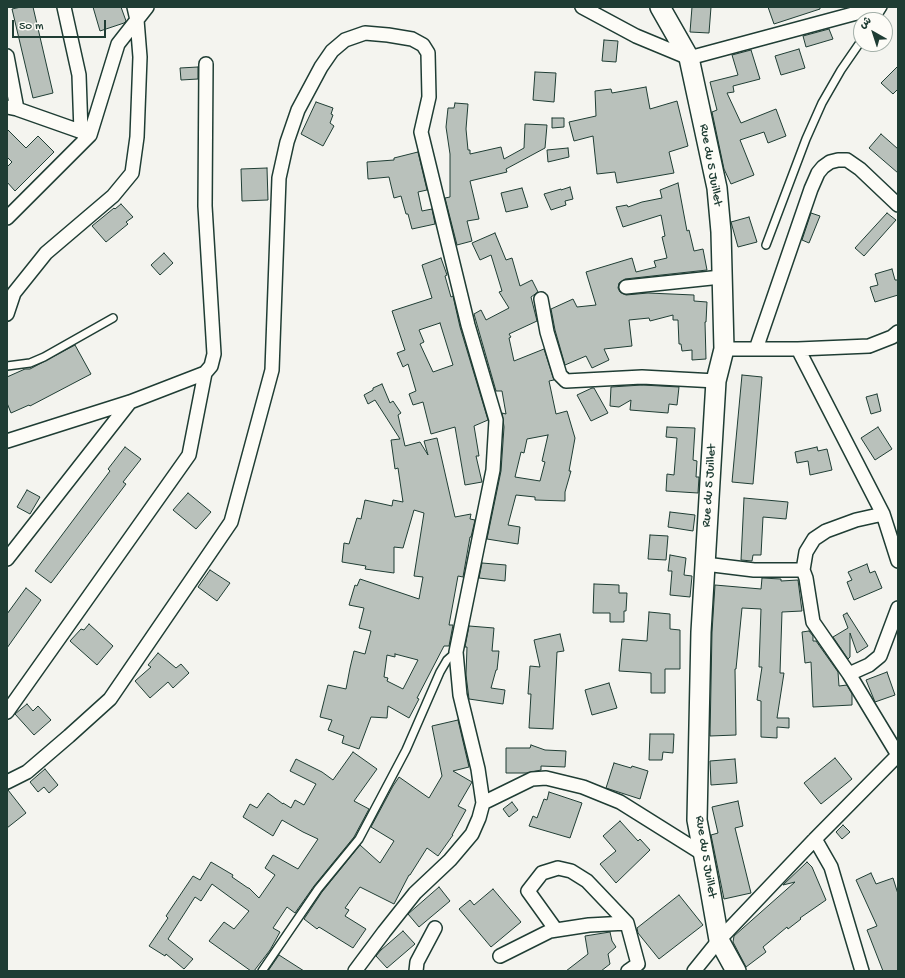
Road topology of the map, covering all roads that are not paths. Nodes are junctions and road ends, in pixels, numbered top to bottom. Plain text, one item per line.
1 (64, 7) edge
2 (147, 7) edge
3 (582, 7) edge
4 (660, 7) edge
5 (879, 7) edge
6 (135, 13) edge
7 (853, 52) edge
8 (7, 56) edge
9 (689, 58) junction
10 (206, 64) dead end
11 (12, 108) edge
12 (85, 133) junction
13 (898, 205) edge
14 (7, 218) edge
15 (766, 245) dead end
16 (721, 277) junction
17 (626, 287) dead end
18 (541, 299) dead end
19 (7, 314) edge
20 (113, 318) dead end
21 (898, 332) edge
22 (724, 349) junction
23 (756, 349) junction
24 (798, 349) junction
25 (7, 366) edge
26 (205, 373) junction
27 (716, 381) junction
28 (130, 402) junction
29 (7, 442) edge
30 (883, 514) junction
31 (7, 559) edge
32 (898, 561) edge
33 (705, 564) junction
34 (803, 570) junction
35 (898, 608) edge
36 (456, 652) junction
37 (850, 674) junction
38 (7, 712) edge
39 (898, 755) edge
40 (7, 782) edge
41 (484, 803) junction
42 (815, 840) junction
43 (703, 854) junction
44 (627, 923) junction
45 (435, 928) dead end
46 (556, 930) junction
47 (719, 940) junction
48 (500, 956) dead end
49 (262, 971) edge
50 (355, 971) edge
51 (416, 971) edge
52 (628, 971) edge
53 (694, 971) edge
54 (736, 971) edge
55 (862, 971) edge

1 - 12 street
2 - 6 street
3 - 9 street
4 - 9 street, Rue du 5 Juillet
5 - 9 street
6 - 12 street
6 - 19 street
7 - 15 lane
8 - 11 street
9 - 16 street, Rue du 5 Juillet
10 - 26 street
11 - 12 street
12 - 14 street
13 - 23 street
16 - 17 street
16 - 22 street, Rue du 5 Juillet
18 - 27 street
20 - 25 lane
21 - 24 street
22 - 23 street
22 - 27 street, Rue du 5 Juillet
23 - 24 street
24 - 30 street
26 - 28 street
26 - 38 street
27 - 33 street, Rue du 5 Juillet
28 - 29 street
28 - 31 street
30 - 32 street
30 - 34 street
33 - 34 street
33 - 43 street, Rue du 5 Juillet
34 - 37 street
35 - 37 street
36 - 40 street
36 - 41 street
36 - 49 lane
37 - 39 street
39 - 42 street
41 - 43 street
41 - 50 street
42 - 47 street
42 - 55 street
43 - 47 street, Rue du 5 Juillet
44 - 46 street
44 - 46 street
44 - 52 street
45 - 51 street
46 - 48 street
47 - 53 street
47 - 54 street, Rue du 5 Juillet

